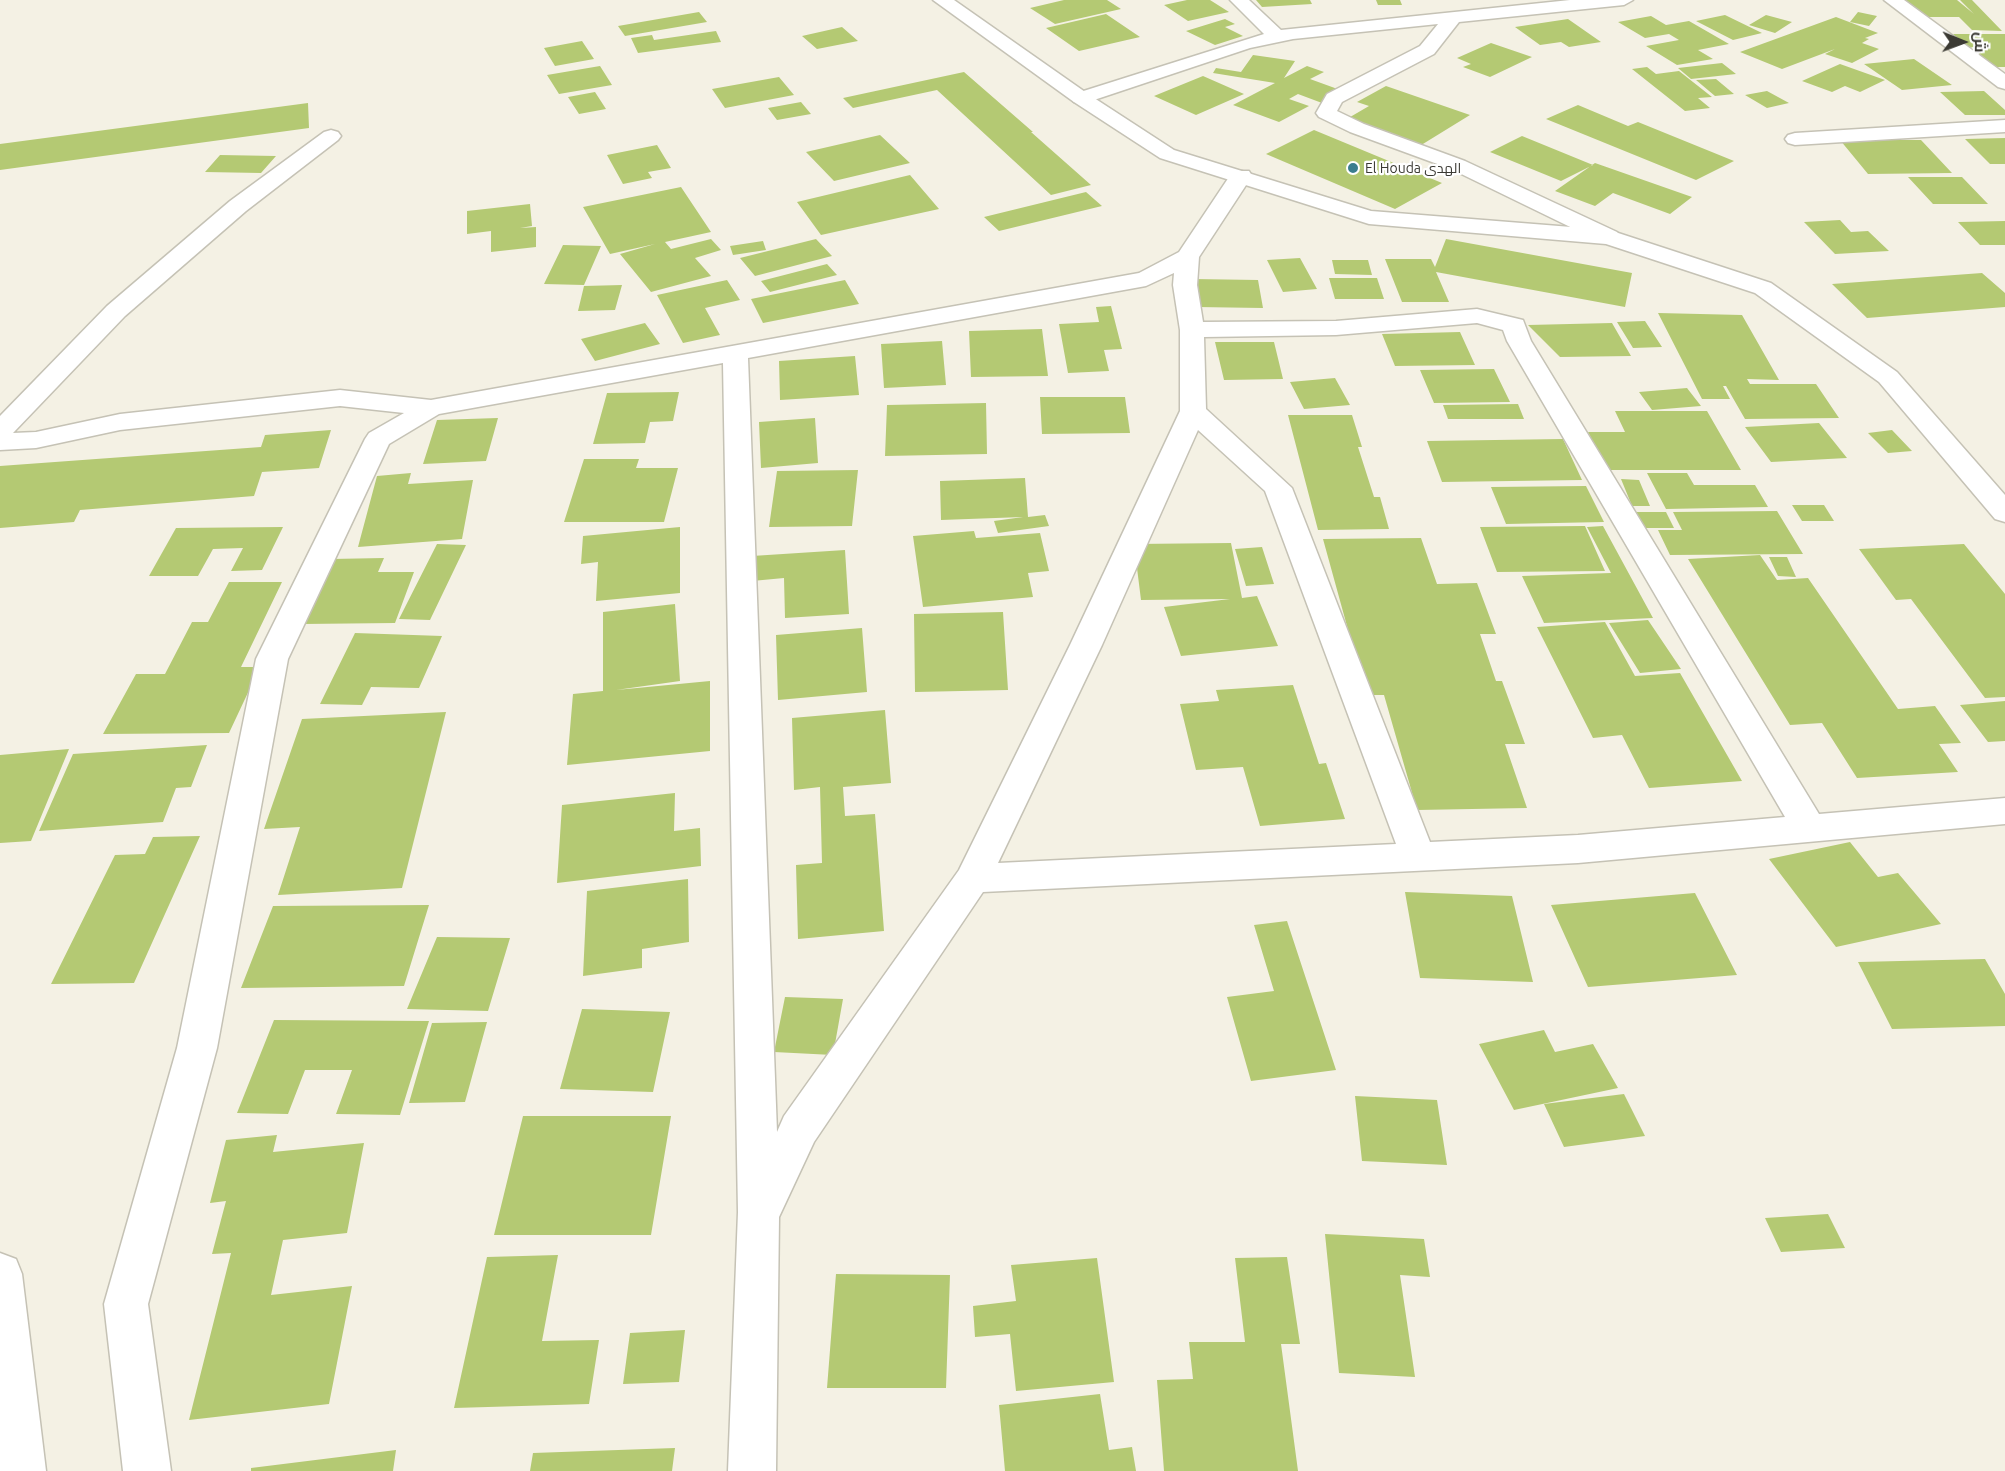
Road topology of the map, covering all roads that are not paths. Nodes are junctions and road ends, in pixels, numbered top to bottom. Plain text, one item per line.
1 (942, 0) edge
2 (1239, 0) edge
3 (1624, 0) edge
4 (1893, 0) edge
5 (1484, 6) edge
6 (1454, 16) junction
7 (1276, 36) junction
8 (2005, 83) edge
9 (1081, 98) junction
10 (2005, 126) edge
11 (331, 136) dead end
12 (1795, 139) dead end
13 (1241, 176) junction
14 (1609, 237) junction
15 (1187, 257) junction
16 (1191, 330) junction
17 (735, 355) junction
18 (431, 408) junction
19 (1193, 411) junction
20 (0, 431) edge
21 (0, 442) edge
22 (2005, 513) edge
23 (2005, 811) edge
24 (1810, 830) junction
25 (1418, 856) junction
26 (973, 878) junction
27 (758, 1216) junction
28 (0, 1274) edge
29 (22, 1471) edge
30 (147, 1471) edge
31 (752, 1471) edge

1 - 9 street
2 - 7 street
3 - 5 street
4 - 8 street
5 - 6 street
6 - 7 street
6 - 14 street
7 - 9 street
9 - 13 street
10 - 12 street
11 - 20 street
13 - 14 street
13 - 15 street
14 - 22 street
15 - 16 street
15 - 17 street
16 - 19 street
16 - 24 street
17 - 18 street
17 - 27 street
18 - 21 street
18 - 30 street
19 - 25 street
19 - 26 street
23 - 24 street
24 - 25 street
25 - 26 street
26 - 27 street
27 - 31 street
28 - 29 street

